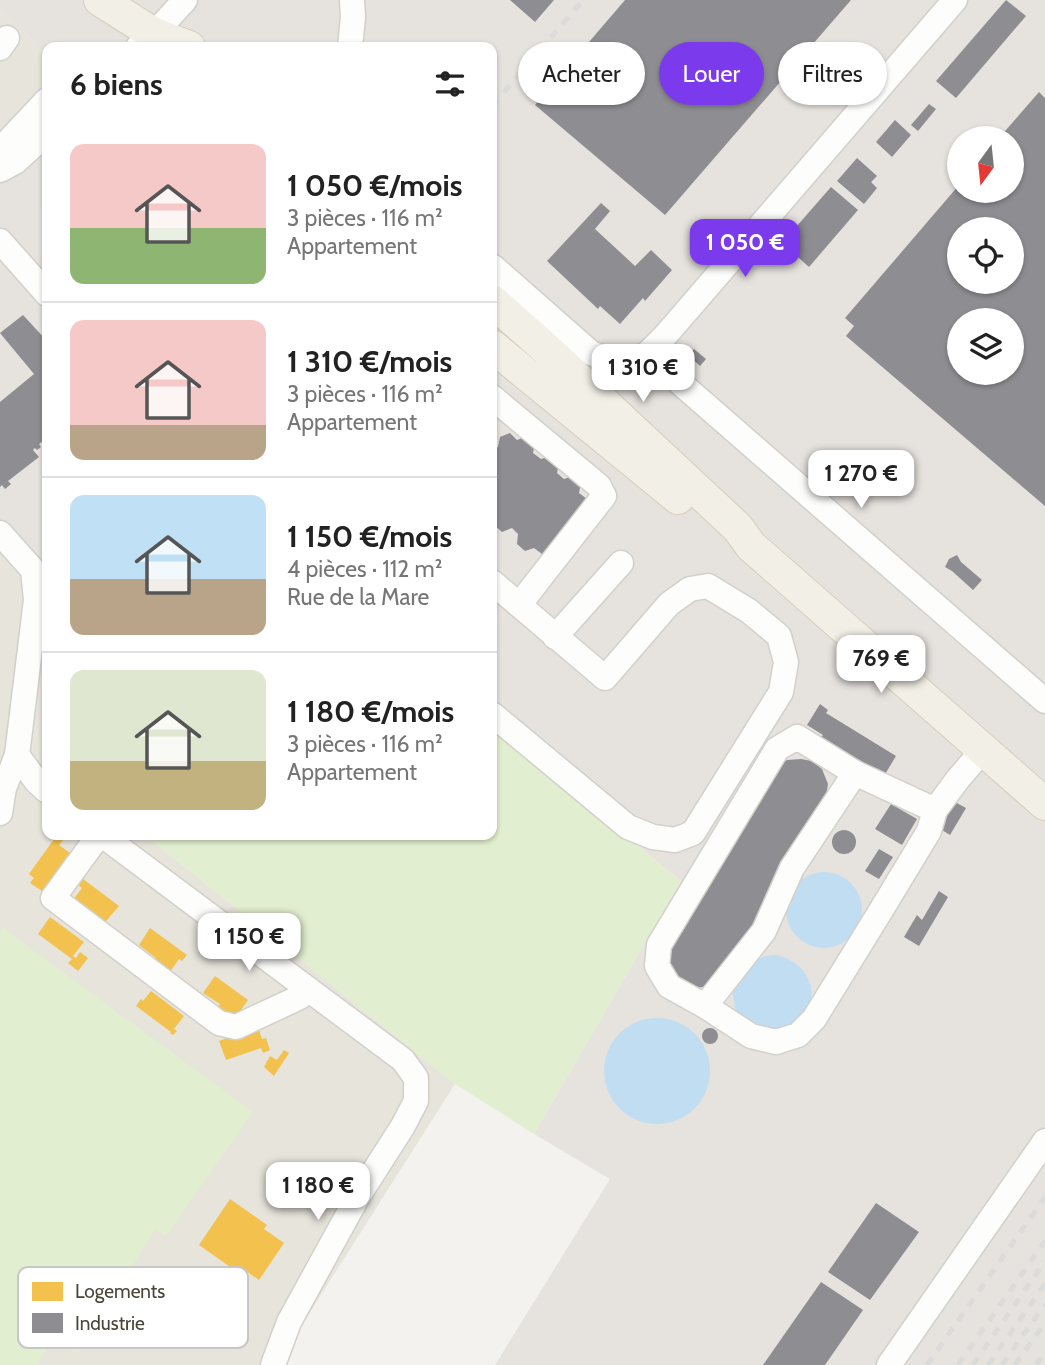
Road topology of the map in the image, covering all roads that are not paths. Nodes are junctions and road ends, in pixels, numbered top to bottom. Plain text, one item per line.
1 (100, 0) edge
2 (126, 0) edge
3 (185, 0) edge
4 (352, 0) edge
5 (955, 0) edge
6 (151, 42) edge
7 (151, 42) edge
8 (153, 42) edge
9 (350, 42) edge
10 (42, 105) edge
11 (42, 138) edge
12 (0, 150) edge
13 (0, 170) edge
14 (0, 241) edge
15 (497, 270) edge
16 (42, 288) edge
17 (497, 305) edge
18 (497, 349) edge
19 (647, 354) junction
20 (497, 401) edge
21 (0, 533) edge
22 (751, 547) junction
23 (621, 563) dead end
24 (497, 586) edge
25 (519, 605) junction
26 (555, 637) junction
27 (1045, 701) edge
28 (497, 718) edge
29 (983, 750) junction
30 (17, 755) junction
31 (855, 773) junction
32 (42, 786) edge
33 (1045, 804) edge
34 (935, 810) junction
35 (0, 813) edge
36 (97, 840) edge
37 (108, 840) edge
38 (308, 989) junction
39 (705, 1006) junction
40 (1045, 1141) edge
41 (274, 1365) edge
42 (889, 1365) edge

1 - 6 main road
2 - 7 main road
3 - 8 street
4 - 9 street
5 - 19 street
10 - 12 street
11 - 13 street
14 - 16 street
15 - 19 street
17 - 22 main road
18 - 22 main road
19 - 27 street
20 - 25 street
21 - 30 street
22 - 29 main road
23 - 26 street
24 - 25 street
25 - 26 street
26 - 28 street
29 - 33 main road
29 - 34 street
30 - 32 street
30 - 35 street
31 - 34 street
31 - 39 street
31 - 39 street
34 - 39 street
36 - 38 street
37 - 38 street
38 - 41 street
40 - 42 street

